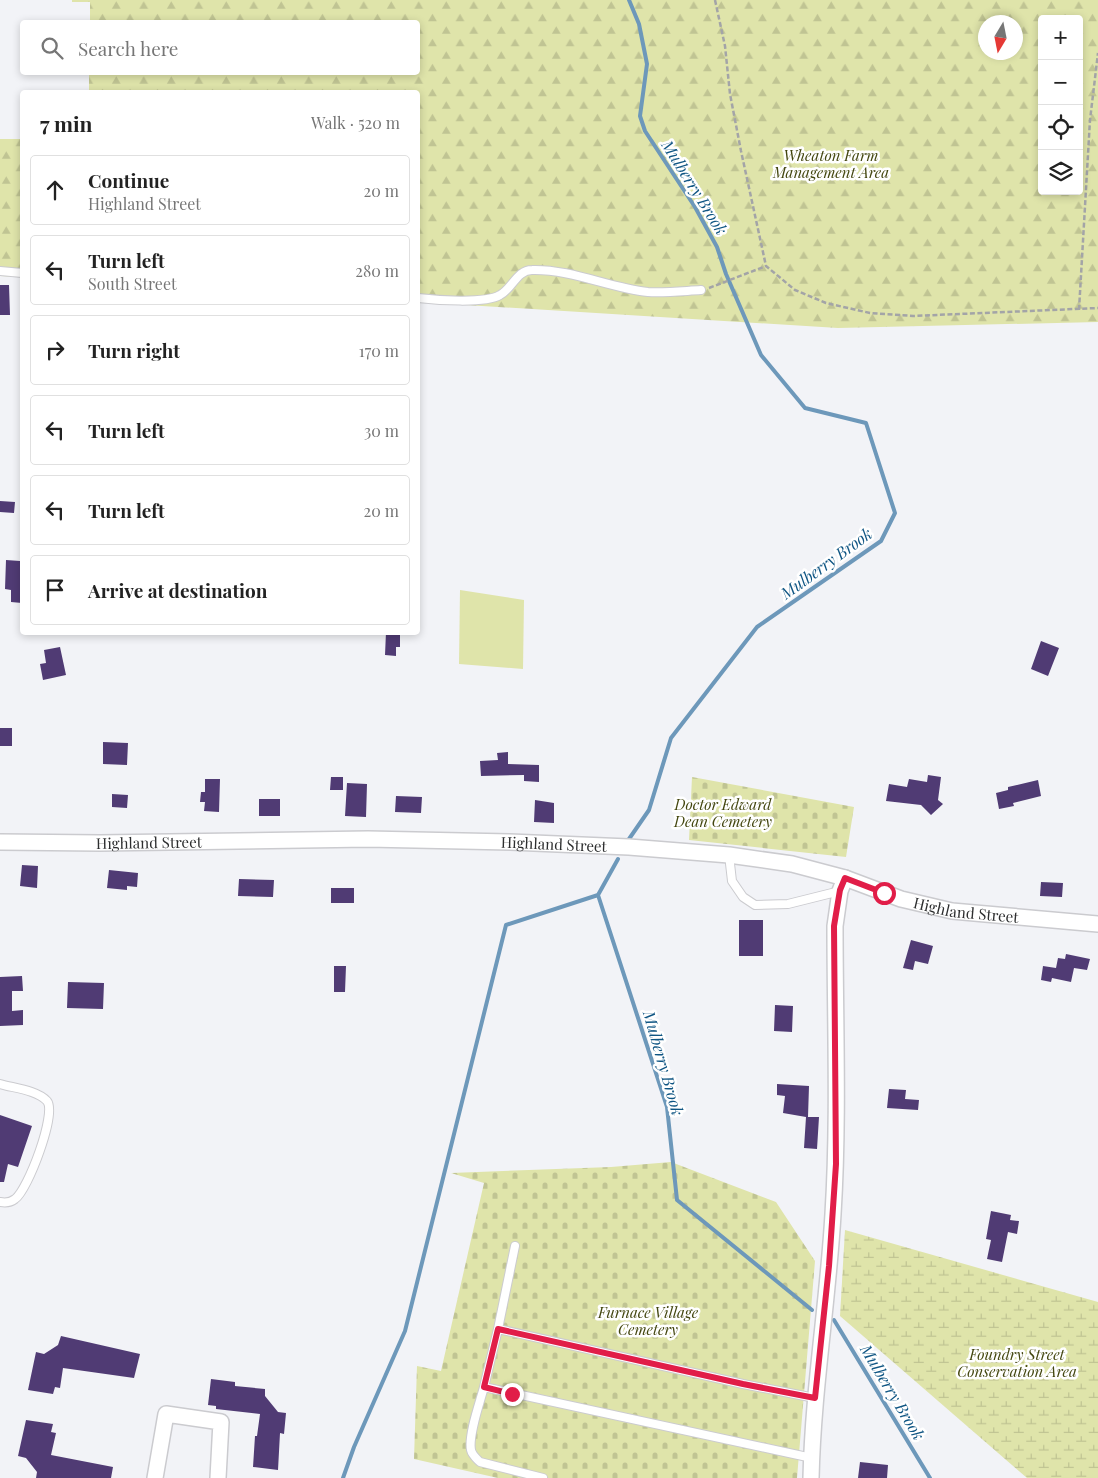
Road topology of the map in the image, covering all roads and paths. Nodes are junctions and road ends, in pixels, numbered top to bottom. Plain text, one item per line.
1 (715, 0) edge
2 (1098, 53) edge
3 (766, 266) junction
4 (0, 271) edge
5 (20, 273) edge
6 (722, 285) dead end
7 (701, 290) dead end
8 (420, 298) edge
9 (1098, 308) edge
10 (1080, 310) junction
11 (0, 842) edge
12 (729, 855) junction
13 (843, 884) junction
14 (1098, 924) edge
15 (0, 1084) edge
16 (0, 1202) edge
17 (515, 1246) dead end
18 (498, 1329) junction
19 (484, 1387) junction
20 (815, 1398) junction
21 (812, 1458) junction
22 (155, 1478) edge
23 (218, 1478) edge
24 (543, 1478) edge
25 (811, 1478) edge

1 - 3 path
2 - 10 path
3 - 6 path
3 - 10 path
4 - 5 lane
7 - 8 lane
9 - 10 path
11 - 12 street, Highland Street
12 - 13 street, Highland Street
12 - 13 lane
13 - 14 street, Highland Street
13 - 20 street
15 - 16 lane
17 - 18 lane
18 - 19 lane
18 - 20 lane
19 - 21 lane
19 - 24 lane
20 - 21 street
21 - 25 street
22 - 23 street

